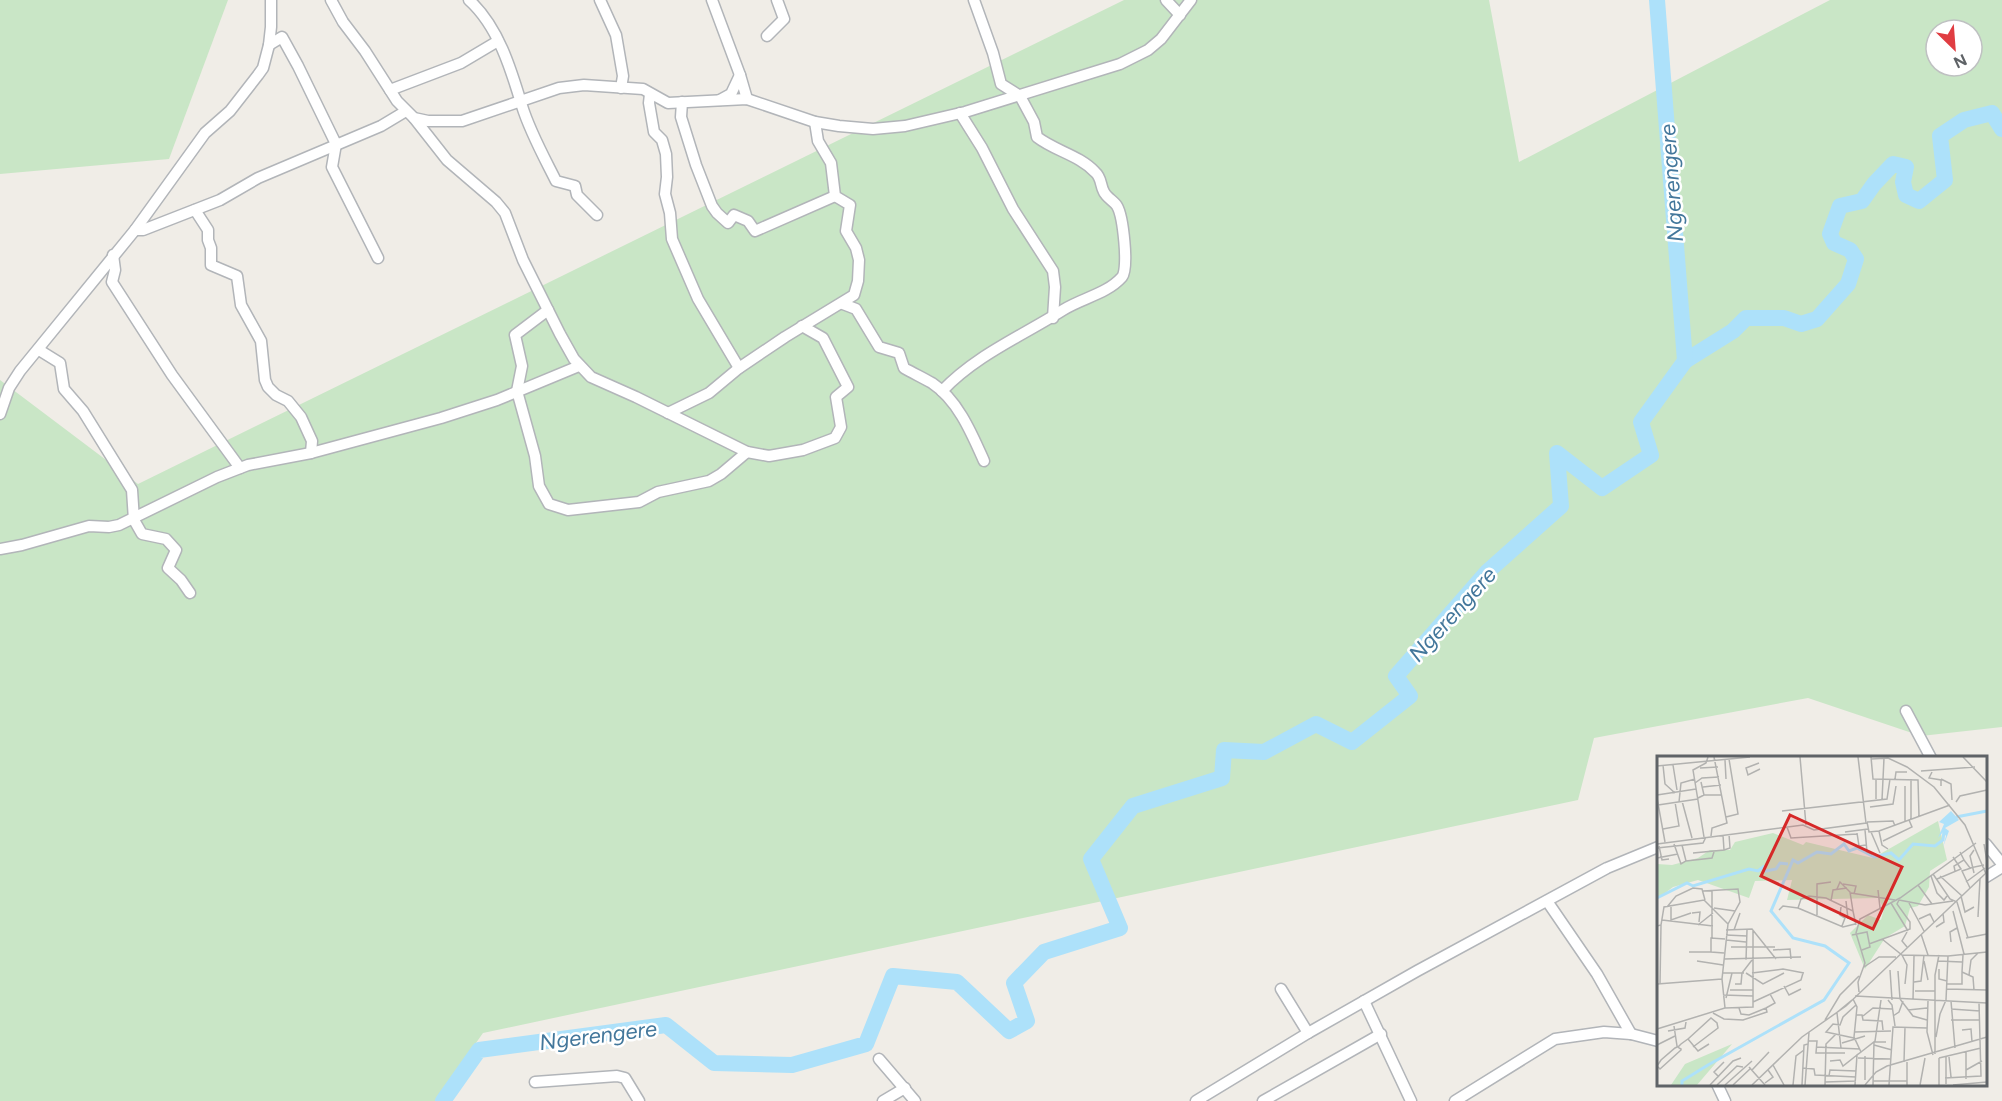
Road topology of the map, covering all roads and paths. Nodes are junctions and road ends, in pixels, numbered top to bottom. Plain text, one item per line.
1 (271, 0) edge
2 (331, 0) edge
3 (469, 0) edge
4 (600, 0) edge
5 (712, 0) edge
6 (777, 0) edge
7 (974, 0) edge
8 (1166, 0) edge
9 (1191, 0) edge
10 (1180, 15) junction
11 (767, 36) dead end
12 (498, 41) junction
13 (269, 45) junction
14 (740, 75) junction
15 (621, 88) junction
16 (390, 90) junction
17 (651, 94) junction
18 (1020, 96) junction
19 (521, 99) junction
20 (747, 99) junction
21 (682, 102) junction
22 (717, 102) junction
23 (960, 113) junction
24 (410, 114) junction
25 (815, 122) junction
26 (336, 144) junction
27 (835, 196) junction
28 (195, 210) junction
29 (597, 215) dead end
30 (135, 230) junction
31 (113, 255) junction
32 (378, 258) dead end
33 (854, 295) junction
34 (843, 304) junction
35 (856, 309) junction
36 (548, 310) junction
37 (1053, 318) junction
38 (802, 326) junction
39 (39, 350) junction
40 (579, 366) junction
41 (739, 368) junction
42 (517, 391) junction
43 (942, 391) junction
44 (668, 412) junction
45 (0, 414) edge
46 (747, 452) junction
47 (311, 453) junction
48 (984, 461) dead end
49 (240, 468) junction
50 (134, 520) junction
51 (0, 549) edge
52 (190, 593) dead end
53 (1906, 711) dead end
54 (1930, 756) edge
55 (1987, 845) edge
56 (1657, 848) edge
57 (2002, 866) edge
58 (1987, 877) edge
59 (1547, 901) junction
60 (1281, 989) dead end
61 (1364, 1001) junction
62 (1308, 1033) junction
63 (1381, 1034) junction
64 (1631, 1034) junction
65 (1657, 1040) edge
66 (879, 1059) dead end
67 (535, 1082) dead end
68 (1718, 1086) edge
69 (904, 1088) junction
70 (639, 1101) edge
71 (883, 1101) edge
72 (915, 1101) edge
73 (1196, 1101) edge
74 (1263, 1101) edge
75 (1411, 1101) edge
76 (1455, 1101) edge
77 (1725, 1101) edge

1 - 13 street
2 - 16 street
3 - 12 street
4 - 15 street
5 - 14 street
6 - 11 street
7 - 18 street
8 - 10 street
9 - 10 street
10 - 18 street
12 - 16 street
12 - 19 street
13 - 26 street
13 - 30 street
14 - 20 street
14 - 22 street
15 - 17 street
15 - 19 street
16 - 24 street
17 - 21 street
17 - 41 street
18 - 23 street
18 - 37 street
19 - 24 street
19 - 29 street
20 - 22 street
20 - 25 street
21 - 22 street
21 - 27 street
23 - 25 street
23 - 37 street
24 - 26 street
24 - 36 street
25 - 27 street
26 - 28 street
26 - 32 street
27 - 33 street
28 - 30 street
28 - 47 street
30 - 31 street
31 - 39 street
31 - 49 street
33 - 34 street
33 - 35 street
34 - 35 street
34 - 38 street
35 - 43 street
36 - 40 street
36 - 42 street
37 - 43 street
38 - 41 street
38 - 46 street
39 - 45 street
39 - 50 street
40 - 42 street
40 - 44 street
41 - 44 street
42 - 46 street
42 - 47 street
43 - 48 street
44 - 46 street
47 - 49 street
49 - 50 street
50 - 51 street
50 - 52 street
53 - 54 street
55 - 57 street
56 - 59 street
57 - 58 street
59 - 61 street
59 - 64 street
60 - 62 street
61 - 62 street
61 - 63 street
62 - 73 street
63 - 74 street
63 - 75 street
64 - 65 street
64 - 76 street
66 - 69 street
67 - 70 street
68 - 77 street
69 - 71 street
69 - 72 street

